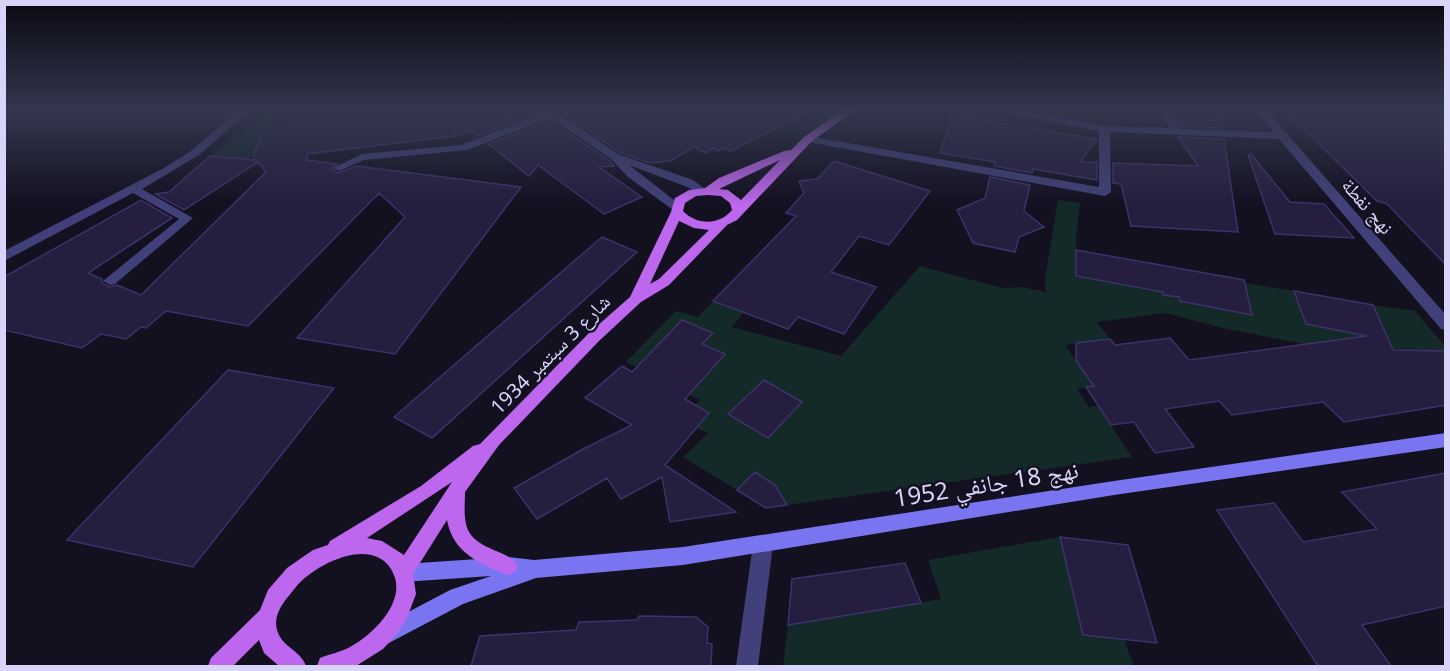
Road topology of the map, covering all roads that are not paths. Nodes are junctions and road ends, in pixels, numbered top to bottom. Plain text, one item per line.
1 (207, 142) edge
2 (477, 142) edge
3 (594, 142) edge
4 (804, 142) edge
5 (827, 142) edge
6 (1104, 142) edge
7 (1287, 142) edge
8 (798, 148) junction
9 (614, 156) junction
10 (339, 168) dead end
11 (134, 189) junction
12 (705, 191) junction
13 (677, 209) junction
14 (738, 210) junction
15 (722, 224) junction
16 (4, 257) edge
17 (110, 281) dead end
18 (636, 299) junction
19 (1446, 325) edge
20 (493, 440) junction
21 (1446, 440) edge
22 (456, 490) junction
23 (763, 544) junction
24 (331, 551) junction
25 (508, 566) junction
26 (534, 569) junction
27 (404, 573) junction
28 (267, 617) junction
29 (382, 637) junction
30 (219, 666) edge
31 (295, 666) edge
32 (331, 666) edge
33 (747, 666) edge

1 - 11 street
2 - 10 street
3 - 9 street
4 - 8 main road
5 - 6 street
7 - 19 street, نهج نفطة
8 - 12 main road
8 - 14 main road
9 - 12 street
9 - 13 street
11 - 16 street
11 - 17 street
12 - 13 main road
12 - 14 main road
13 - 15 main road
13 - 18 main road
14 - 15 main road
15 - 18 main road
18 - 20 main road, شارع 3 سبتمبر 1934
20 - 22 main road
20 - 24 main road
21 - 23 main road, نهج 18 جانفي 1952
22 - 25 main road
22 - 27 main road
23 - 26 main road, نهج 18 جانفي 1952
23 - 33 street
24 - 27 main road
24 - 28 main road
25 - 26 main road
25 - 27 main road
26 - 29 main road
27 - 29 main road
28 - 30 main road
28 - 31 main road
29 - 32 main road

